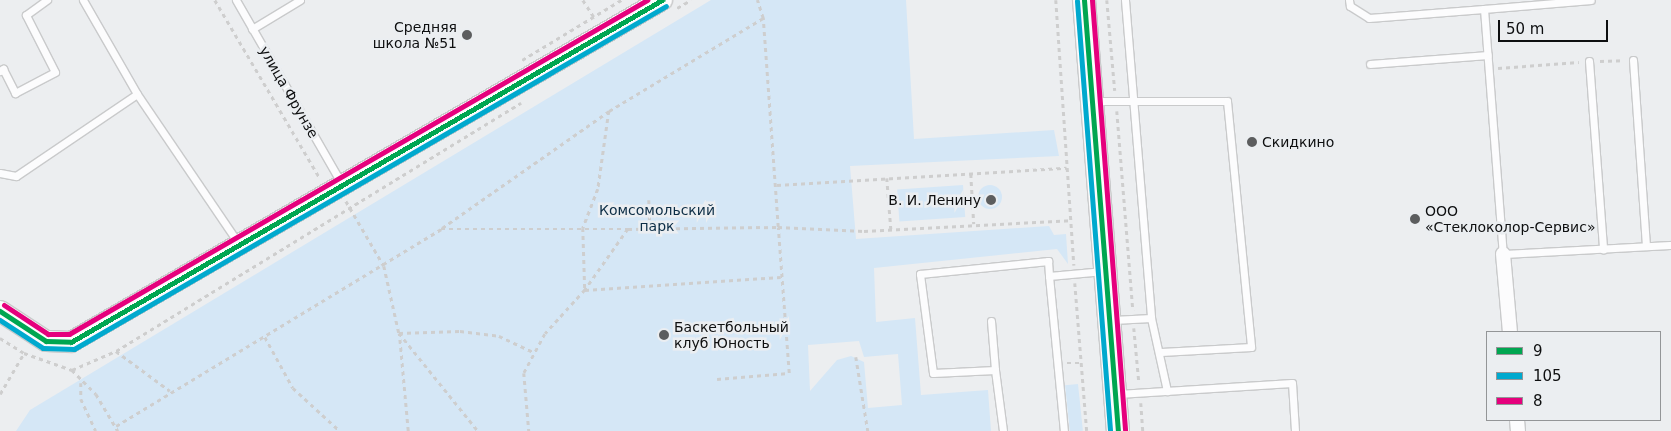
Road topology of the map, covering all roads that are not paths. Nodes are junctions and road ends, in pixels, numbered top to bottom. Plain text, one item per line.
1 (47, 0) edge
2 (83, 0) edge
3 (236, 0) edge
4 (300, 0) edge
5 (1084, 0) edge
6 (1125, 0) edge
7 (1350, 0) edge
8 (1591, 0) edge
9 (668, 5) edge
10 (1484, 9) junction
11 (252, 29) junction
12 (1488, 55) junction
13 (1633, 60) road end
14 (1589, 61) road end
15 (1370, 64) dead end
16 (0, 71) edge
17 (137, 94) junction
18 (1133, 98) junction
19 (1092, 102) junction
20 (0, 173) edge
21 (342, 190) junction
22 (239, 244) junction
23 (1671, 245) edge
24 (1646, 246) junction
25 (1603, 249) junction
26 (1504, 254) junction
27 (1107, 271) junction
28 (1049, 276) junction
29 (0, 311) edge
30 (1151, 318) junction
31 (1110, 320) junction
32 (991, 321) dead end
33 (1510, 331) edge
34 (1162, 352) junction
35 (995, 370) junction
36 (1166, 391) junction
37 (1115, 394) junction
38 (1003, 431) edge
39 (1064, 431) edge
40 (1118, 431) edge
41 (1295, 431) edge

1 - 16 lane
2 - 17 lane
3 - 11 lane, улица Фрунзе
4 - 11 lane
5 - 19 main road
6 - 18 lane
7 - 10 lane
8 - 10 lane
9 - 21 main road
10 - 12 lane
11 - 21 lane, улица Фрунзе
12 - 15 lane
12 - 26 lane
13 - 24 lane
14 - 25 lane
17 - 20 lane
17 - 22 lane
18 - 19 lane
18 - 30 lane
18 - 34 lane
19 - 27 main road
21 - 22 main road
22 - 29 main road
23 - 24 lane
24 - 25 lane
25 - 26 lane
26 - 33 street
27 - 28 lane
27 - 31 main road
28 - 35 lane
28 - 39 lane
30 - 31 lane
30 - 34 lane
31 - 37 main road
32 - 35 lane
34 - 36 lane
35 - 38 lane
36 - 37 lane
36 - 41 lane
37 - 40 main road

